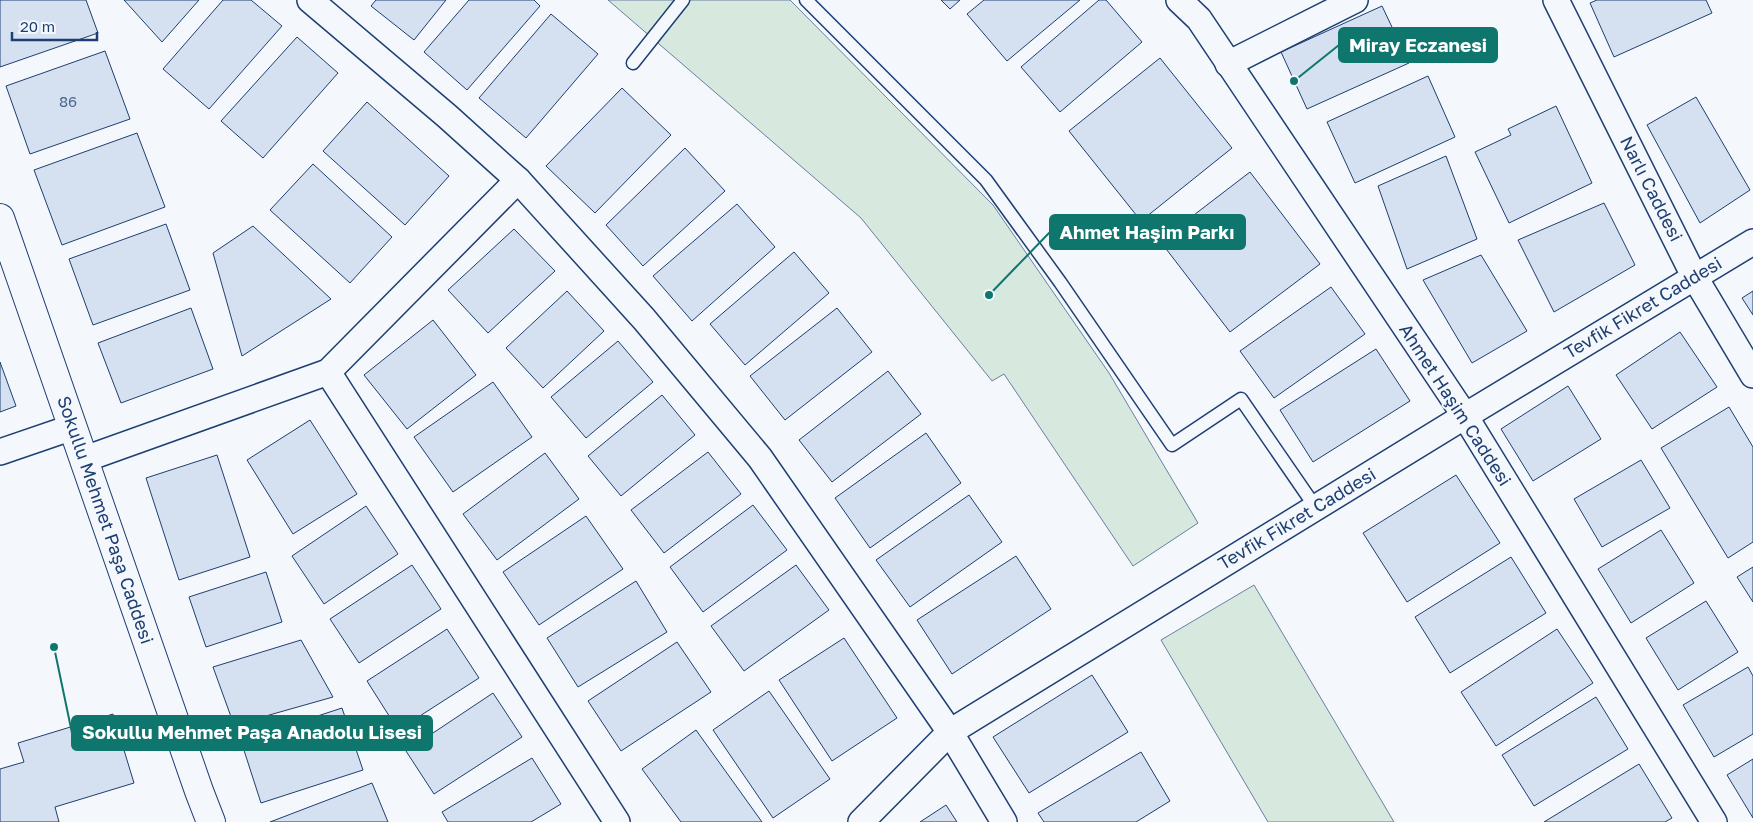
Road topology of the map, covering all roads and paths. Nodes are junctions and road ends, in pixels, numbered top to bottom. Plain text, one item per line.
1 (310, 0) edge
2 (683, 0) edge
3 (806, 0) edge
4 (1179, 0) edge
5 (1355, 0) edge
6 (1556, 0) edge
7 (1195, 9) edge
8 (633, 63) dead end
9 (1228, 64) junction
10 (518, 180) junction
11 (0, 218) edge
12 (1753, 242) edge
13 (1694, 276) junction
14 (328, 372) junction
15 (1753, 375) edge
16 (1465, 416) junction
17 (73, 427) junction
18 (0, 452) edge
19 (85, 459) junction
20 (1316, 508) junction
21 (950, 732) junction
22 (210, 822) edge
23 (617, 822) edge
24 (861, 822) edge
25 (1004, 822) edge
26 (1714, 822) edge

1 - 10 street
2 - 8 lane
3 - 20 lane
4 - 7 street, Ahmet Haşim Caddesi
5 - 9 street
6 - 13 street, Narlı Caddesi
7 - 9 street, Ahmet Haşim Caddesi
9 - 16 street, Ahmet Haşim Caddesi
10 - 14 street
10 - 21 street
11 - 17 main road, Sokullu Mehmet Paşa Caddesi
12 - 13 street, Tevfik Fikret Caddesi
13 - 15 street, Narlı Caddesi
13 - 16 street, Tevfik Fikret Caddesi
14 - 19 street
14 - 23 street
16 - 20 street, Tevfik Fikret Caddesi
16 - 26 street, Ahmet Haşim Caddesi
17 - 18 street
17 - 19 main road, Sokullu Mehmet Paşa Caddesi
19 - 22 main road, Sokullu Mehmet Paşa Caddesi
20 - 21 street, Tevfik Fikret Caddesi
21 - 24 street, Tevfik Fikret Caddesi
21 - 25 street

